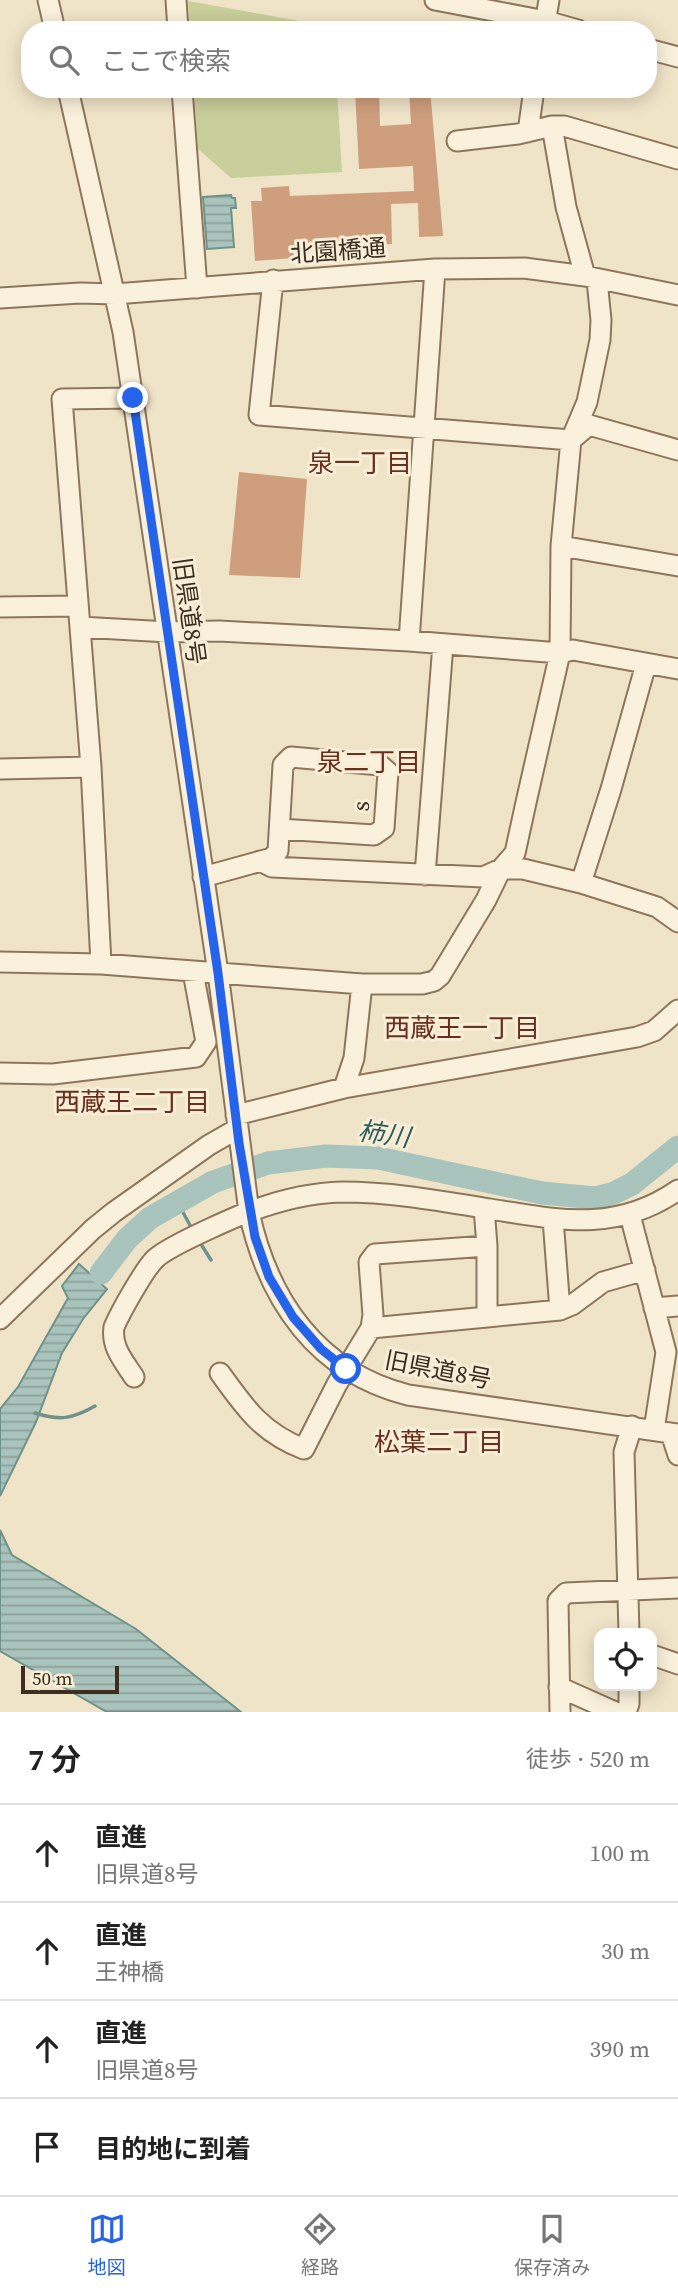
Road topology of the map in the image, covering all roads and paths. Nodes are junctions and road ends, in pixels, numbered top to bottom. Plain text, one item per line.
1 (48, 0) edge
2 (176, 0) edge
3 (435, 0) edge
4 (549, 0) edge
5 (53, 21) edge
6 (177, 21) edge
7 (527, 21) edge
8 (546, 21) edge
9 (657, 51) edge
10 (678, 57) edge
11 (70, 98) edge
12 (183, 98) edge
13 (533, 98) edge
14 (552, 126) junction
15 (528, 132) junction
16 (457, 141) dead end
17 (678, 159) edge
18 (435, 269) junction
19 (591, 278) junction
20 (273, 280) junction
21 (197, 288) junction
22 (115, 294) junction
23 (678, 295) edge
24 (0, 299) edge
25 (133, 398) junction
26 (425, 428) junction
27 (572, 440) junction
28 (678, 450) edge
29 (562, 546) junction
30 (678, 566) edge
31 (78, 606) junction
32 (0, 607) edge
33 (80, 627) junction
34 (168, 632) junction
35 (409, 641) junction
36 (443, 645) junction
37 (559, 653) junction
38 (646, 664) junction
39 (678, 669) edge
40 (91, 767) junction
41 (0, 769) edge
42 (280, 829) junction
43 (260, 861) junction
44 (501, 869) junction
45 (425, 875) junction
46 (203, 877) junction
47 (581, 883) junction
48 (678, 922) edge
49 (0, 962) edge
50 (101, 964) junction
51 (193, 972) junction
52 (218, 973) junction
53 (362, 984) junction
54 (678, 1010) edge
55 (0, 1073) edge
56 (344, 1088) junction
57 (237, 1129) junction
58 (678, 1190) edge
59 (248, 1207) junction
60 (484, 1208) junction
61 (630, 1215) junction
62 (553, 1219) junction
63 (487, 1246) junction
64 (645, 1270) junction
65 (678, 1306) edge
66 (654, 1308) junction
67 (560, 1310) junction
68 (487, 1317) junction
69 (0, 1319) edge
70 (371, 1328) junction
71 (346, 1369) junction
72 (220, 1373) dead end
73 (134, 1377) dead end
74 (632, 1426) junction
75 (668, 1432) edge
76 (678, 1455) edge
77 (678, 1588) edge
78 (626, 1590) junction
79 (629, 1628) edge
80 (657, 1657) edge
81 (678, 1664) edge
82 (559, 1687) junction
83 (629, 1691) edge
84 (560, 1712) edge
85 (615, 1712) edge
86 (626, 1712) edge

1 - 5 street
2 - 6 street
3 - 7 street
4 - 8 street
9 - 10 street
11 - 22 street, 旧県道8号
12 - 21 street
13 - 15 street
14 - 15 street
14 - 17 street
14 - 19 street
15 - 16 street
18 - 19 street, 北園橋通
18 - 20 street, 北園橋通
18 - 26 street
19 - 23 street, 北園橋通
19 - 27 street
20 - 21 street, 北園橋通
20 - 26 street
21 - 22 street, 北園橋通
22 - 24 street, 北園橋通
22 - 25 street, 旧県道8号
25 - 31 street
25 - 34 street, 旧県道8号
26 - 27 street
26 - 35 street
27 - 28 street
27 - 29 street
29 - 30 street
29 - 37 street
31 - 32 street
31 - 33 street
33 - 34 street
33 - 40 street
34 - 35 street
34 - 46 street, 旧県道8号
35 - 36 street
36 - 37 street
36 - 45 street
37 - 38 street
37 - 44 street
38 - 39 street
38 - 47 street
40 - 41 street
40 - 50 street
42 - 42 street, s
42 - 43 street, s
43 - 45 street
43 - 46 street
44 - 45 street
44 - 47 street
44 - 53 street
46 - 52 street, 旧県道8号
47 - 48 street
49 - 50 street
50 - 51 street
51 - 52 street
51 - 55 street
52 - 53 street
52 - 57 street, 旧県道8号
53 - 56 street
54 - 56 street
56 - 57 street
57 - 59 street, 旧県道8号
57 - 69 street
58 - 61 street
59 - 60 street
59 - 71 street, 旧県道8号
59 - 73 street
60 - 62 street
60 - 63 street
61 - 62 street
61 - 64 street
62 - 67 street
63 - 68 street
63 - 70 street
64 - 66 street
64 - 67 street
65 - 66 street
66 - 75 street
67 - 68 street
68 - 70 street
70 - 71 street
71 - 72 street
71 - 74 street, 旧県道8号
74 - 75 street, 旧県道8号
74 - 78 street
75 - 76 street
77 - 78 street
78 - 79 street
78 - 82 street
80 - 81 street
82 - 84 street
82 - 85 street
83 - 86 street

